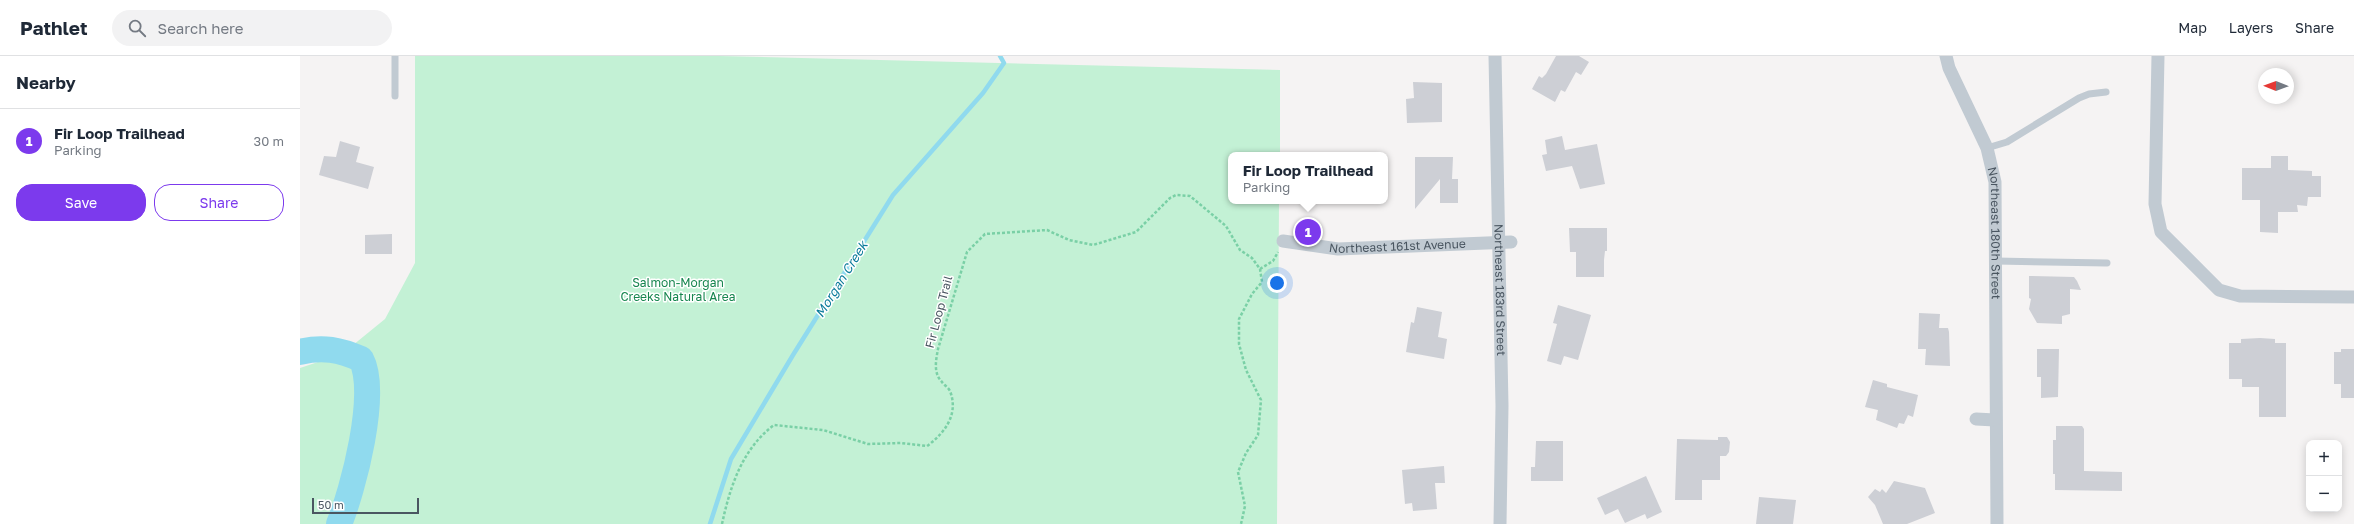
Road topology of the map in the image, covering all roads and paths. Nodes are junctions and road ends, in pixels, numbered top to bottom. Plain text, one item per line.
1 (395, 56) edge
2 (1495, 56) edge
3 (1946, 56) edge
4 (2158, 56) edge
5 (2106, 92) dead end
6 (395, 96) dead end
7 (1987, 148) junction
8 (1283, 241) joint
9 (1505, 242) junction
10 (1996, 261) junction
11 (2107, 263) dead end
12 (1260, 269) junction
13 (2354, 297) edge
14 (1976, 419) dead end
15 (1995, 420) junction
16 (722, 524) edge
17 (1241, 524) edge
18 (1500, 524) edge
19 (1997, 524) edge

1 - 6 lane
2 - 9 street, Northeast 183rd Street
3 - 7 street, Northeast 180th Street
4 - 13 street
5 - 7 lane
7 - 10 street, Northeast 180th Street
8 - 9 street, Northeast 161st Avenue
8 - 12 path
9 - 18 street, Northeast 183rd Street
10 - 11 lane
10 - 15 street, Northeast 180th Street
12 - 16 path, Fir Loop Trail
12 - 17 path
14 - 15 street
15 - 19 street, Northeast 180th Street

